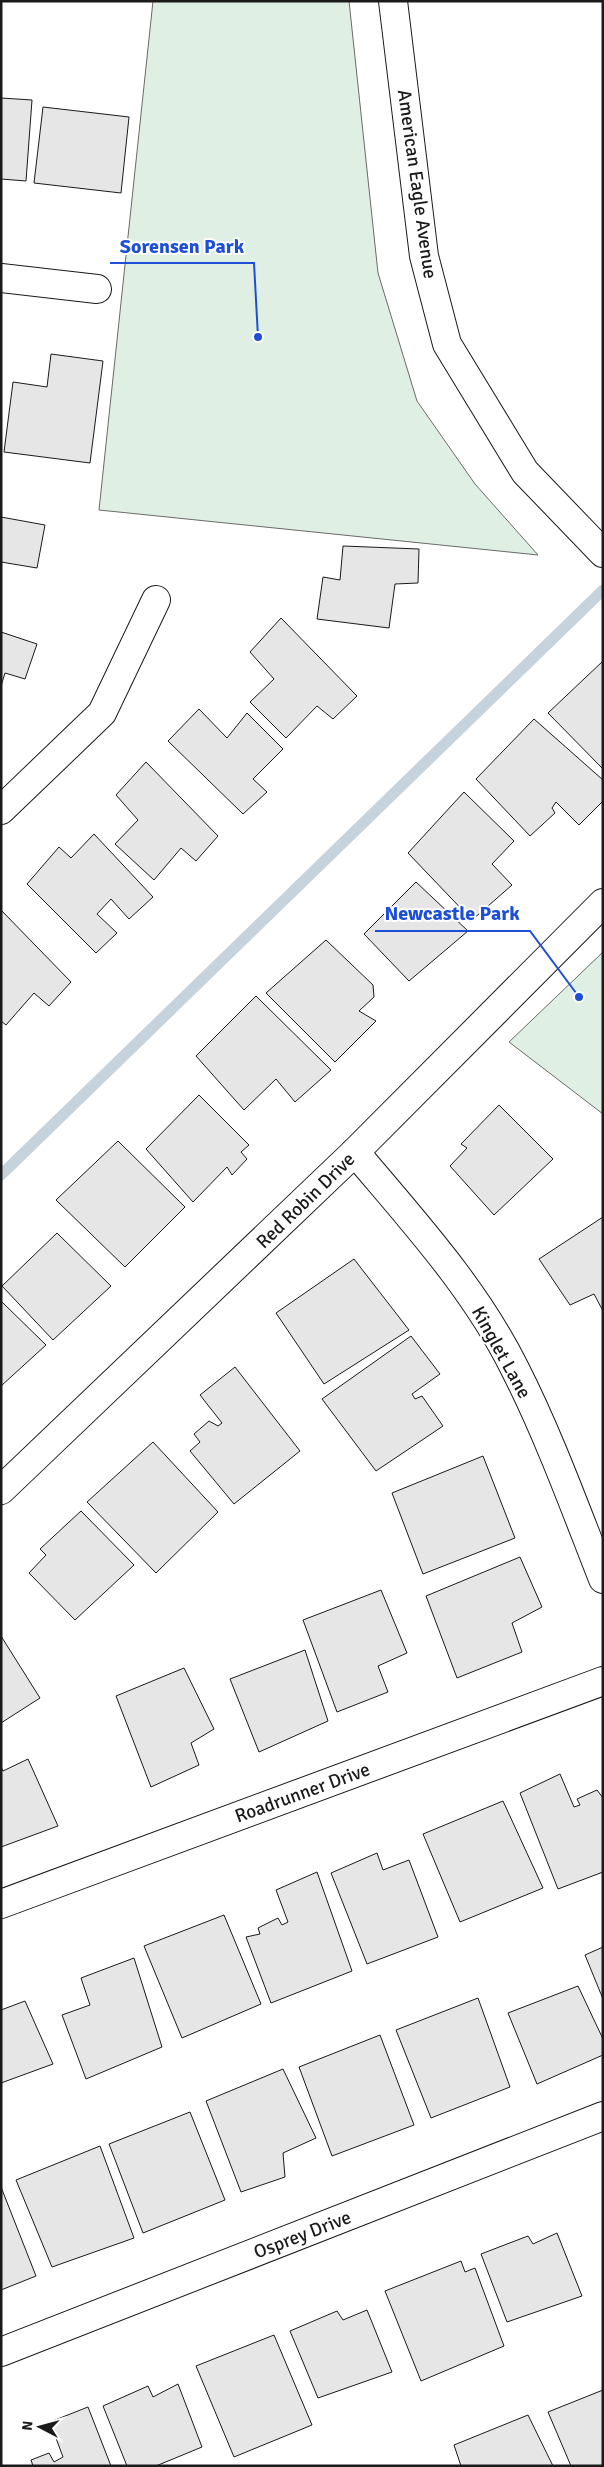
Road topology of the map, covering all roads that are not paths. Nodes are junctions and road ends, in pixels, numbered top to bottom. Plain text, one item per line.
1 (393, 1) edge
2 (1, 278) edge
3 (98, 289) dead end
4 (603, 553) edge
5 (156, 600) dead end
6 (1, 810) edge
7 (603, 903) edge
8 (355, 1152) junction
9 (1, 1490) edge
10 (603, 1579) edge
11 (603, 1680) edge
12 (1, 1904) edge
13 (603, 2116) edge
14 (1, 2352) edge

1 - 4 street, American Eagle Avenue
2 - 3 street
5 - 6 street
7 - 8 street, Red Robin Drive
8 - 9 street, Red Robin Drive
8 - 10 street, Kinglet Lane
11 - 12 street, Roadrunner Drive
13 - 14 street, Osprey Drive

